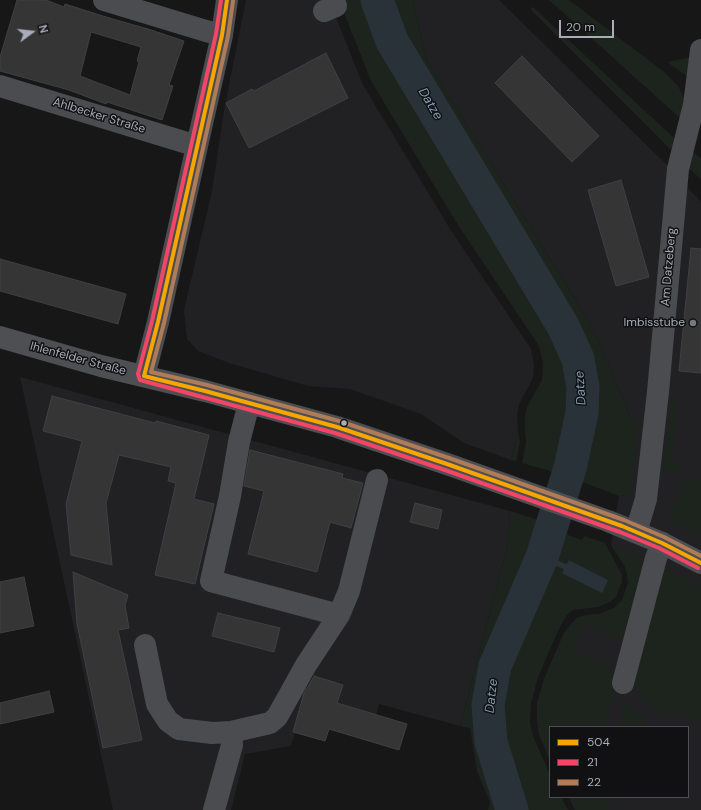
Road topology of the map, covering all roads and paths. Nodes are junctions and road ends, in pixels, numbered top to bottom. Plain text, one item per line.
1 (104, 0) edge
2 (227, 0) edge
3 (222, 35) junction
4 (701, 50) edge
5 (0, 86) edge
6 (197, 146) junction
7 (0, 337) edge
8 (144, 376) junction
9 (249, 403) junction
10 (377, 480) dead end
11 (636, 532) junction
12 (662, 543) junction
13 (701, 563) edge
14 (339, 615) junction
15 (145, 645) dead end
16 (623, 683) dead end
17 (230, 732) junction
18 (214, 810) edge

1 - 3 street
2 - 3 street
3 - 6 street
4 - 11 street, Am Datzeberg
5 - 6 street, Ahlbecker Straße
6 - 8 street
7 - 8 main road, Ihlenfelder Straße
8 - 9 main road, Ihlenfelder Straße
9 - 11 main road, Ihlenfelder Straße
9 - 14 street
10 - 14 street
11 - 12 main road, Ihlenfelder Straße
12 - 13 main road, Ihlenfelder Straße
12 - 16 street
14 - 17 street
15 - 17 street
17 - 18 street

